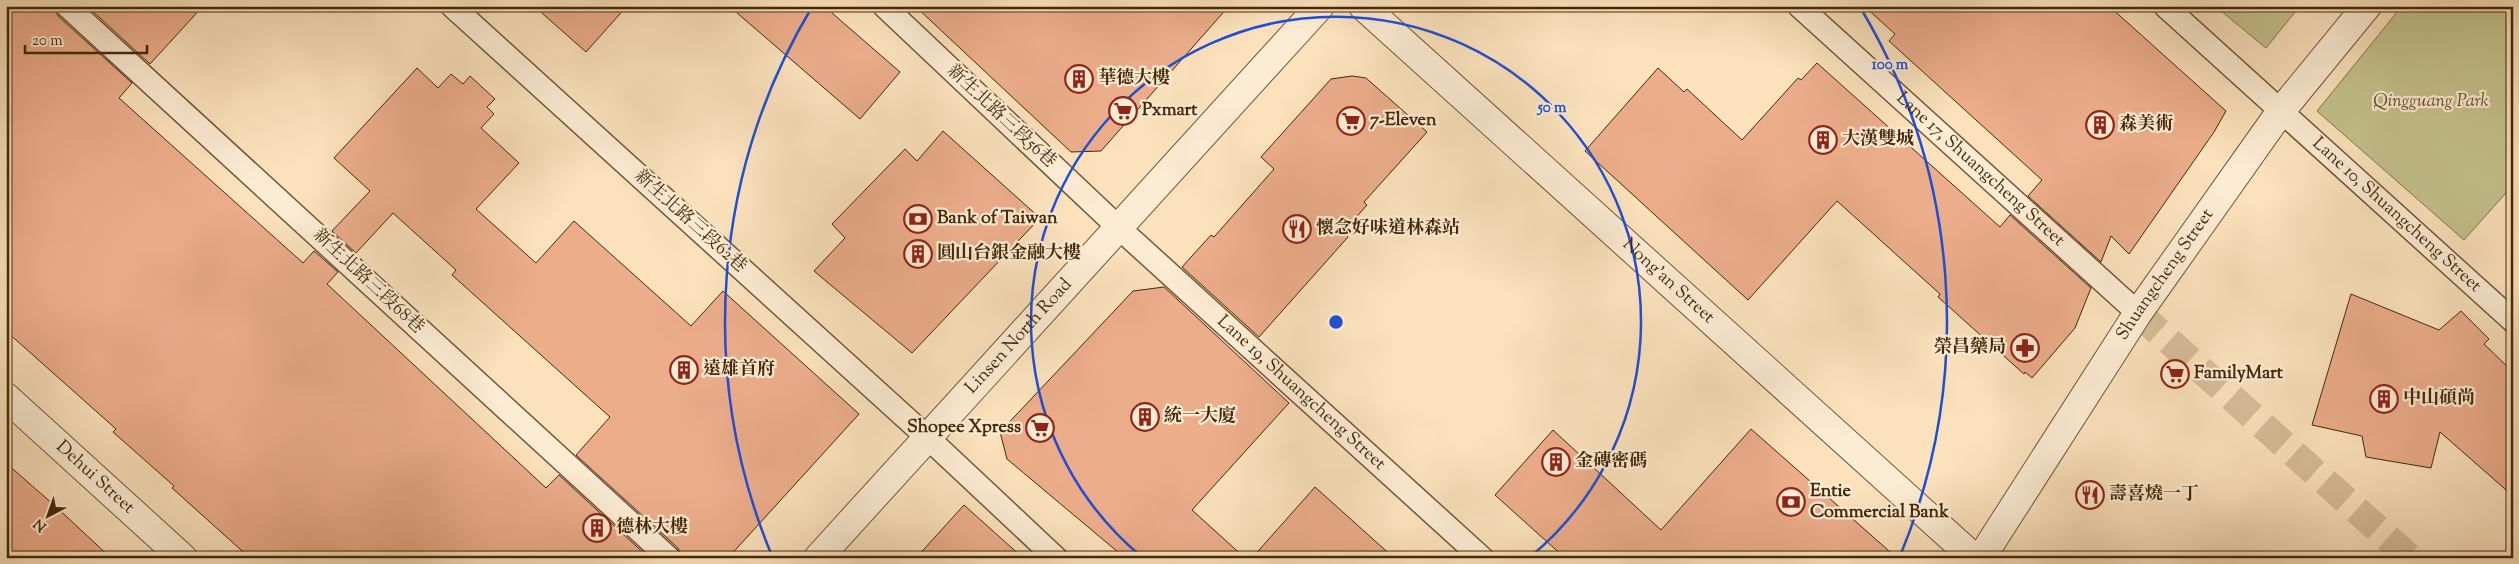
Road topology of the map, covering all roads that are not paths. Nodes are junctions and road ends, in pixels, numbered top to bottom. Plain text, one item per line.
1 (67, 6) edge
2 (452, 6) edge
3 (884, 6) edge
4 (1320, 6) edge
5 (1363, 6) edge
6 (1799, 6) edge
7 (2165, 6) edge
8 (2367, 6) edge
9 (2281, 111) junction
10 (1118, 228) junction
11 (2138, 313) junction
12 (2513, 321) edge
13 (6, 397) edge
14 (928, 438) junction
15 (183, 558) edge
16 (669, 558) edge
17 (818, 558) edge
18 (1056, 558) edge
19 (1482, 558) edge
20 (1974, 558) edge
21 (1981, 558) edge

1 - 16 lane, 新生北路三段68巷
2 - 14 lane, 新生北路三段62巷
3 - 10 lane, 新生北路三段56巷
4 - 10 street, Linsen North Road
5 - 20 street, Nong'an Street
6 - 11 lane, Lane 17, Shuangcheng Street
7 - 9 lane, Lane 10, Shuangcheng Street
8 - 9 street, Shuangcheng Street
9 - 11 street, Shuangcheng Street
9 - 12 lane, Lane 10, Shuangcheng Street
10 - 14 street, Linsen North Road
10 - 19 lane, Lane 19, Shuangcheng Street
11 - 21 street, Shuangcheng Street
13 - 15 street, Dehui Street
14 - 17 street, Linsen North Road
14 - 18 lane, 新生北路三段62巷

